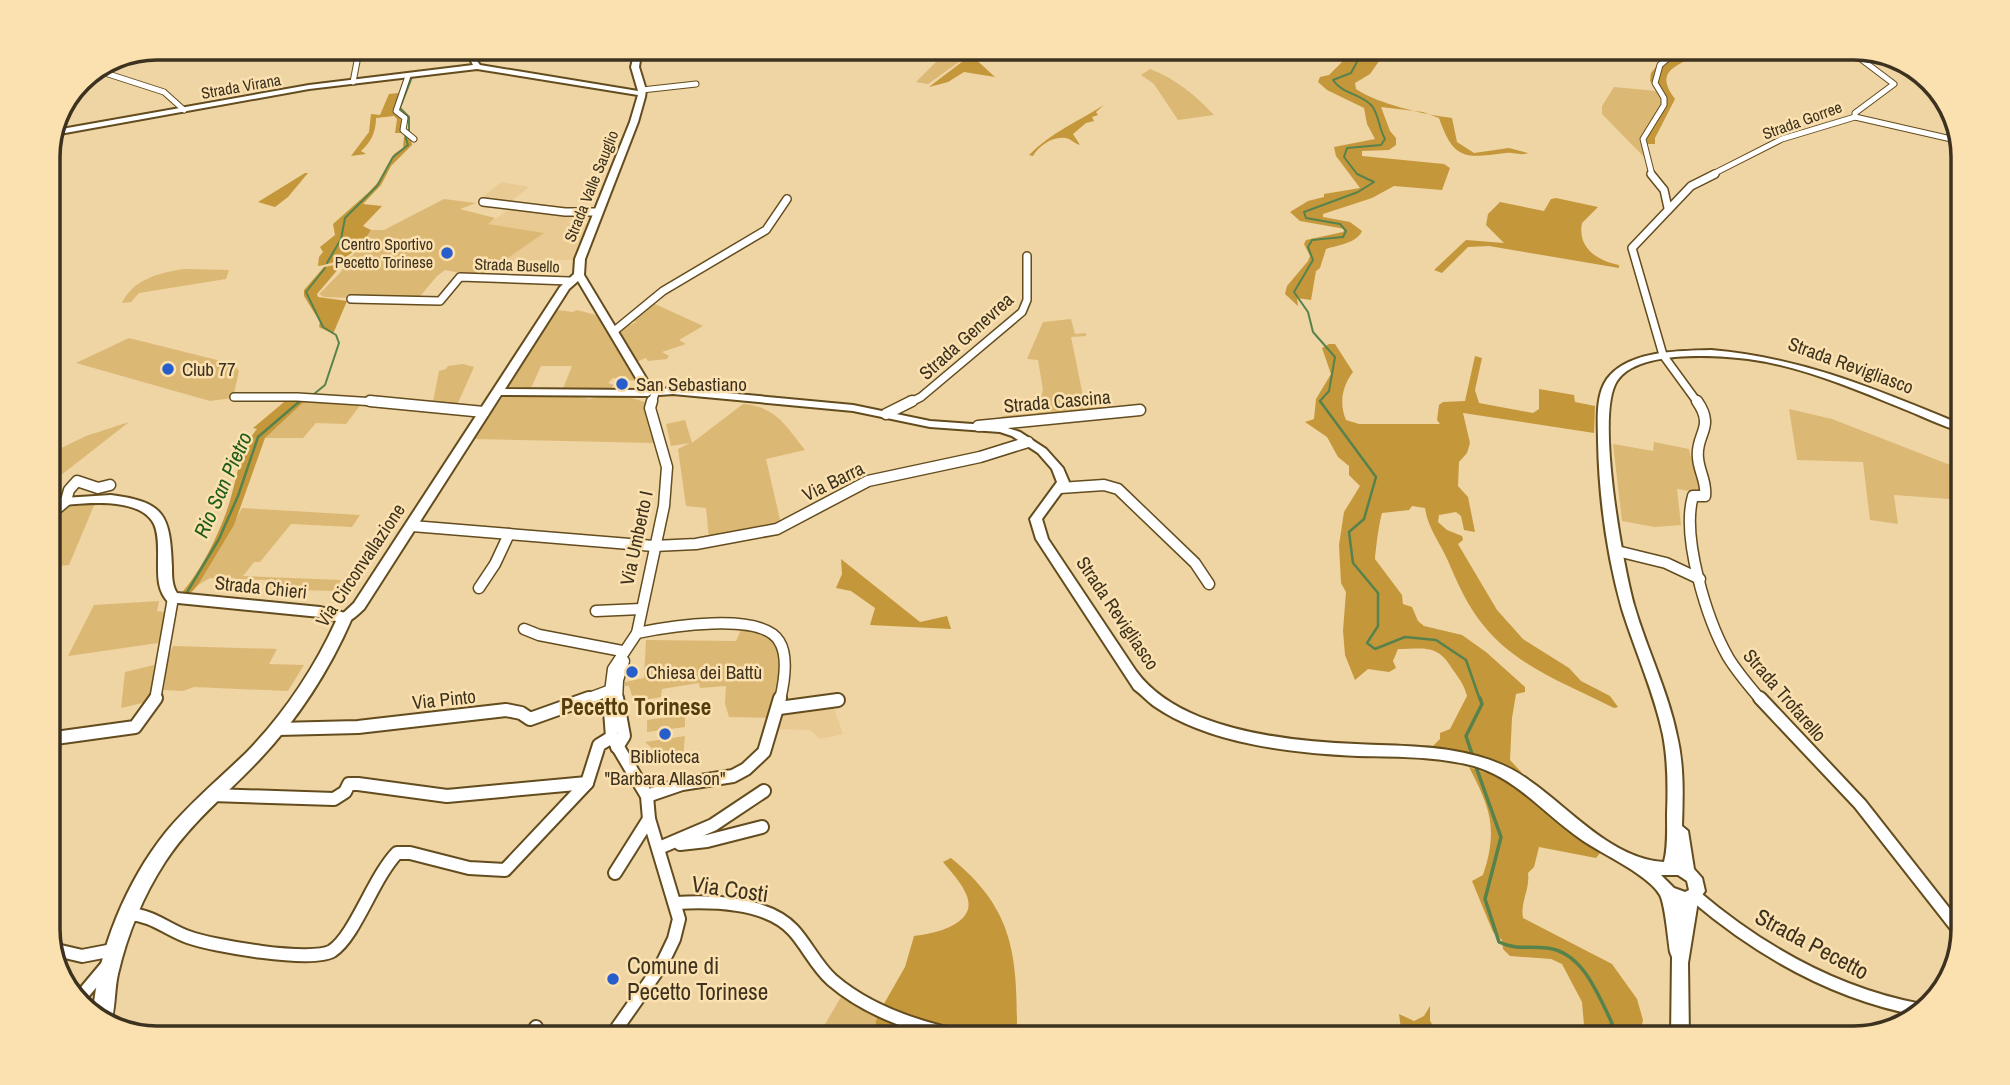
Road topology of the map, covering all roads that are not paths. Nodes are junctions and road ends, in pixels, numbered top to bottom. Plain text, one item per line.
1 (357, 60) edge
2 (474, 60) edge
3 (636, 60) edge
4 (1666, 60) edge
5 (1862, 60) edge
6 (477, 67) junction
7 (106, 73) edge
8 (408, 76) junction
9 (353, 82) junction
10 (696, 84) dead end
11 (641, 91) junction
12 (184, 110) junction
13 (1854, 117) junction
14 (63, 132) edge
15 (414, 139) dead end
16 (1949, 139) edge
17 (787, 199) dead end
18 (483, 202) dead end
19 (1668, 208) junction
20 (597, 212) junction
21 (1027, 256) dead end
22 (574, 278) junction
23 (351, 299) dead end
24 (613, 332) junction
25 (1663, 355) junction
26 (650, 389) junction
27 (497, 392) junction
28 (234, 397) dead end
29 (1140, 410) dead end
30 (484, 412) junction
31 (886, 414) junction
32 (1950, 424) edge
33 (978, 426) junction
34 (1028, 442) junction
35 (110, 485) dead end
36 (1060, 488) junction
37 (66, 500) junction
38 (60, 501) edge
39 (60, 505) edge
40 (412, 526) junction
41 (509, 534) junction
42 (653, 546) junction
43 (1617, 551) junction
44 (1700, 579) junction
45 (1209, 584) dead end
46 (479, 588) dead end
47 (173, 598) junction
48 (641, 609) junction
49 (596, 611) dead end
50 (345, 618) junction
51 (524, 629) dead end
52 (636, 634) junction
53 (622, 651) junction
54 (608, 691) junction
55 (838, 700) dead end
56 (779, 708) junction
57 (278, 729) junction
58 (60, 737) edge
59 (615, 742) junction
60 (587, 783) junction
61 (764, 790) dead end
62 (212, 795) junction
63 (647, 796) junction
64 (1674, 799) joint
65 (649, 819) junction
66 (762, 827) dead end
67 (659, 848) junction
68 (615, 873) dead end
69 (1669, 876) junction
70 (1692, 897) junction
71 (676, 903) junction
72 (129, 915) junction
73 (1951, 920) edge
74 (63, 954) edge
75 (112, 956) junction
76 (1680, 962) junction
77 (83, 993) edge
78 (1910, 1008) edge
79 (102, 1009) edge
80 (618, 1026) edge
81 (922, 1026) edge
82 (1681, 1026) edge

1 - 9 street
2 - 6 street
3 - 11 street, Strada Valle Sauglio
4 - 19 street
5 - 13 street
6 - 8 street, Strada Virana
6 - 11 street, Strada Virana
7 - 12 street
8 - 9 street, Strada Virana
8 - 15 street
9 - 12 street, Strada Virana
10 - 11 street
11 - 20 street, Strada Valle Sauglio
12 - 14 street, Strada Virana
13 - 16 street, Strada Gorree
13 - 19 street, Strada Gorree
17 - 24 street
18 - 20 street
19 - 25 street, Strada Trofarello
20 - 22 street, Strada Valle Sauglio
21 - 31 street, Strada Genevrea
22 - 23 street, Strada Busello
22 - 24 street
22 - 27 street, Via Circonvallazione
24 - 26 street
25 - 32 street, Strada Revigliasco
25 - 43 street, Strada Revigliasco
25 - 44 street, Strada Trofarello
26 - 27 street
26 - 31 street
26 - 42 street, Via Umberto I
27 - 30 street, Via Circonvallazione
28 - 30 street
29 - 33 street, Strada Cascina
30 - 40 street, Via Circonvallazione
31 - 33 street
33 - 34 street
34 - 36 street
34 - 42 street, Via Barra
35 - 37 street
36 - 45 street
36 - 69 street, Strada Revigliasco
37 - 38 main road
37 - 39 street
37 - 47 main road
40 - 41 street, Via Barra
40 - 50 street, Via Circonvallazione
41 - 42 street, Via Barra
41 - 46 street
42 - 48 street, Via Umberto I
43 - 44 street
43 - 64 street, Strada Revigliasco
44 - 73 street, Strada Trofarello
47 - 50 main road, Strada Chieri
47 - 58 street
48 - 49 street, Via Umberto I
48 - 52 street, Via Umberto I
50 - 57 main road, Via Circonvallazione
51 - 53 street
52 - 53 street, Via Umberto I
52 - 56 street
52 - 59 street
53 - 54 street, Via Umberto I
54 - 57 street, Via Pinto
54 - 59 street, Via Umberto I
55 - 56 street
56 - 63 street
57 - 62 main road, Via Circonvallazione
59 - 60 street
59 - 63 street, Via Umberto I
60 - 62 street
60 - 72 street
61 - 67 street
62 - 72 main road, Via Circonvallazione
63 - 65 street, Via Umberto I
64 - 69 street, Strada Revigliasco
65 - 67 street, Via Umberto I
65 - 68 street
66 - 67 street
67 - 71 street, Via Umberto I
69 - 70 street, Strada Revigliasco
69 - 70 street, Strada Revigliasco
69 - 76 street
70 - 76 street
70 - 78 street, Strada Pecetto
71 - 80 street, Via Umberto I
71 - 81 street, Via Costi
72 - 75 main road, Via Circonvallazione
74 - 75 street
75 - 77 street
75 - 79 main road, Via Circonvallazione
76 - 82 street

